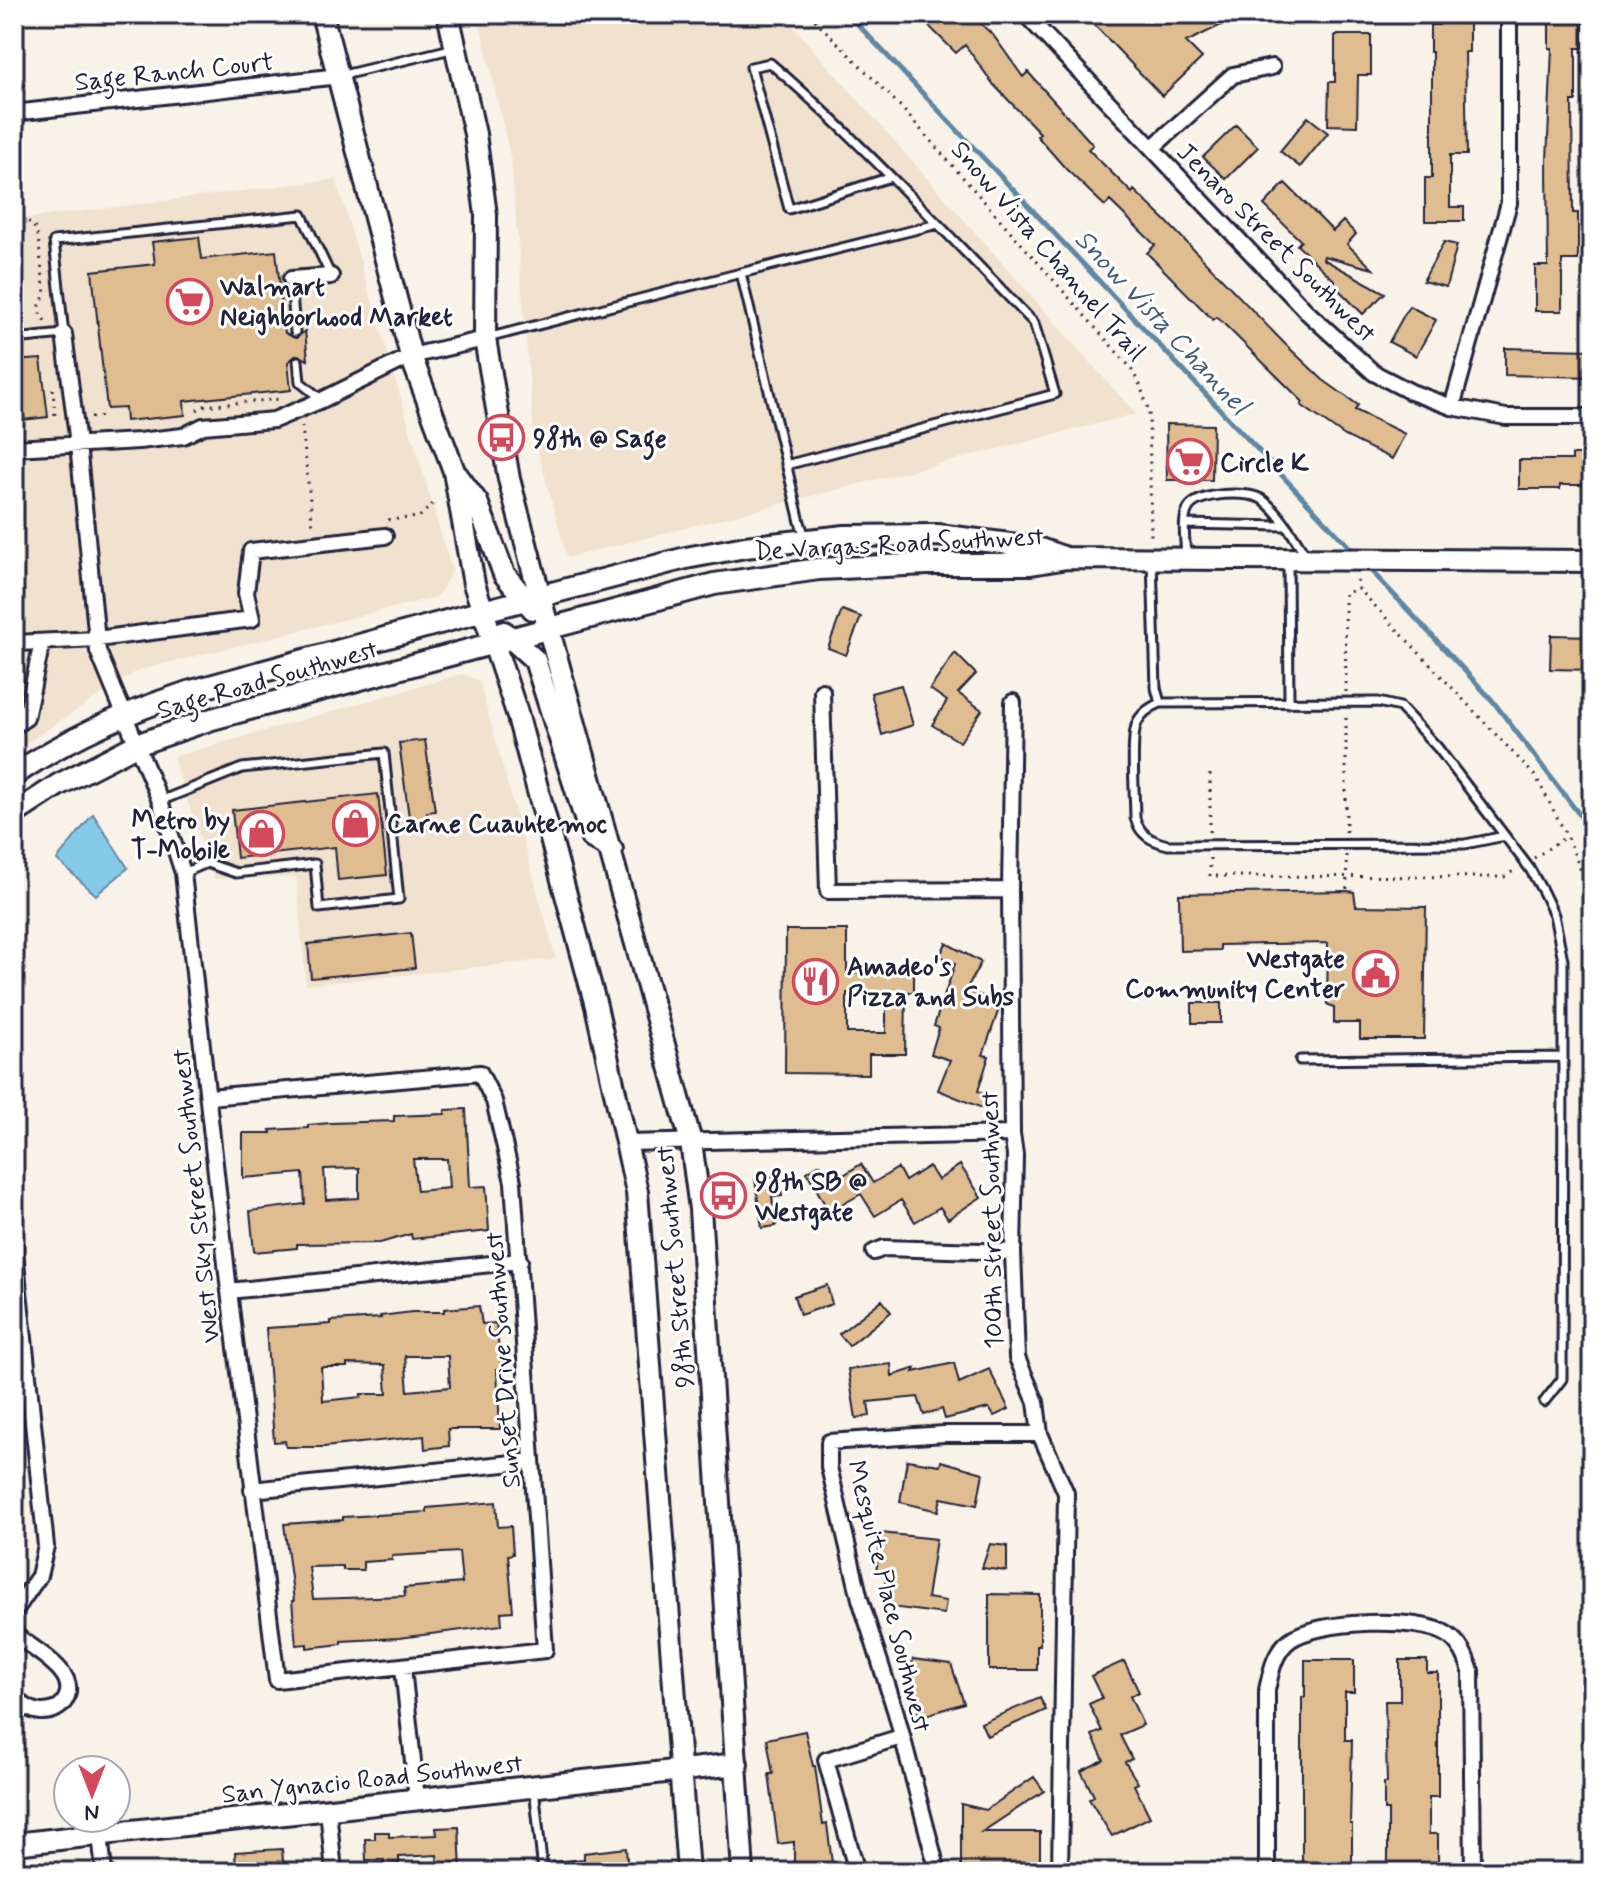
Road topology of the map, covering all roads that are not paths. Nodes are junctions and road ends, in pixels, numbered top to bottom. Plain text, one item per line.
1 (322, 14) edge
2 (448, 14) edge
3 (1025, 14) edge
4 (1509, 14) edge
5 (457, 48) junction
6 (1272, 67) dead end
7 (339, 76) junction
8 (14, 113) edge
9 (1152, 148) junction
10 (891, 177) junction
11 (938, 224) junction
12 (741, 273) junction
13 (331, 276) joint
14 (291, 279) joint
15 (295, 332) dead end
16 (64, 334) junction
17 (14, 339) edge
18 (485, 339) junction
19 (411, 356) junction
20 (298, 361) dead end
21 (322, 400) junction
22 (1452, 407) junction
23 (1592, 417) edge
24 (78, 444) junction
25 (14, 448) edge
26 (786, 465) junction
27 (454, 471) junction
28 (1185, 524) junction
29 (1286, 526) junction
30 (385, 536) dead end
31 (805, 539) junction
32 (1067, 558) junction
33 (1152, 558) junction
34 (1186, 558) junction
35 (1304, 560) junction
36 (1592, 561) edge
37 (533, 598) junction
38 (483, 611) junction
39 (548, 627) junction
40 (97, 639) junction
41 (502, 640) junction
42 (42, 642) junction
43 (14, 643) edge
44 (822, 691) dead end
45 (14, 701) edge
46 (1013, 702) dead end
47 (1160, 703) junction
48 (1289, 703) junction
49 (123, 716) junction
50 (20, 722) edge
51 (136, 745) junction
52 (14, 775) edge
53 (160, 801) junction
54 (14, 814) edge
55 (1505, 836) junction
56 (612, 850) junction
57 (183, 873) junction
58 (1010, 890) junction
59 (1563, 1057) junction
60 (1300, 1060) dead end
61 (209, 1097) junction
62 (1012, 1134) junction
63 (691, 1142) junction
64 (626, 1143) junction
65 (14, 1244) edge
66 (874, 1252) dead end
67 (1013, 1252) junction
68 (520, 1261) junction
69 (229, 1291) junction
70 (1544, 1402) dead end
71 (1040, 1434) junction
72 (532, 1461) junction
73 (252, 1490) junction
74 (14, 1612) edge
75 (14, 1634) edge
76 (403, 1668) junction
77 (14, 1698) edge
78 (901, 1737) junction
79 (737, 1764) junction
80 (682, 1770) junction
81 (534, 1786) junction
82 (417, 1799) junction
83 (328, 1809) junction
84 (132, 1830) edge
85 (100, 1834) joint
86 (14, 1844) edge
87 (104, 1872) edge
88 (334, 1872) edge
89 (543, 1872) edge
90 (688, 1872) edge
91 (743, 1872) edge
92 (857, 1872) edge
93 (938, 1872) edge
94 (1060, 1872) edge
95 (1267, 1872) edge
96 (1473, 1872) edge

1 - 7 main road
2 - 5 main road, 98th Street Southwest
3 - 9 street, Jenaro Street Southwest
4 - 22 street
5 - 7 lane
5 - 18 main road, 98th Street Southwest
6 - 9 street
7 - 8 street, Sage Ranch Court
7 - 19 main road
9 - 22 street, Jenaro Street Southwest
10 - 10 lane
10 - 11 lane
11 - 12 lane
11 - 26 lane
12 - 18 lane
12 - 26 lane
13 - 14 street
13 - 16 lane
14 - 15 lane
16 - 17 lane
16 - 24 street, West Sky Street Southwest
18 - 19 street
18 - 37 main road, 98th Street Southwest
19 - 21 street
19 - 27 main road
20 - 21 lane
21 - 24 street
22 - 23 street, Jenaro Street Southwest
24 - 25 street
24 - 40 street, West Sky Street Southwest
26 - 31 lane
27 - 37 main road
27 - 38 main road, 98th Street Southwest
28 - 29 lane
28 - 29 lane
28 - 34 lane
29 - 35 lane
30 - 40 street
31 - 32 main road, De Vargas Road Southwest
31 - 37 main road, De Vargas Road Southwest
32 - 33 main road, De Vargas Road Southwest
32 - 39 main road, De Vargas Road Southwest
33 - 34 main road, De Vargas Road Southwest
33 - 47 lane
34 - 35 main road, De Vargas Road Southwest
35 - 36 main road, De Vargas Road Southwest
35 - 48 lane
37 - 38 main road, Sage Road Southwest
37 - 39 main road, 98th Street Southwest
38 - 41 main road, 98th Street Southwest
38 - 49 main road, Sage Road Southwest
39 - 41 main road, Sage Road Southwest
39 - 56 main road, 98th Street Southwest
40 - 42 street
40 - 49 street, West Sky Street Southwest
41 - 51 main road, Sage Road Southwest
41 - 56 main road
41 - 64 main road, 98th Street Southwest
42 - 43 street
42 - 50 street
44 - 58 street
45 - 50 lane
46 - 58 street, 100th Street Southwest
47 - 48 lane
47 - 55 lane
48 - 55 lane
49 - 51 street, West Sky Street Southwest
49 - 52 main road, Sage Road Southwest
51 - 53 street, West Sky Street Southwest
51 - 54 main road, Sage Road Southwest
53 - 57 street, West Sky Street Southwest
53 - 57 lane
55 - 59 lane
56 - 63 main road, 98th Street Southwest
57 - 61 street, West Sky Street Southwest
58 - 62 street, 100th Street Southwest
59 - 60 lane
59 - 70 lane
61 - 68 street, Sunset Drive Southwest
61 - 69 street, West Sky Street Southwest
62 - 63 street
62 - 67 street, 100th Street Southwest
63 - 64 street
63 - 79 main road, 98th Street Southwest
64 - 80 main road, 98th Street Southwest
65 - 74 street
66 - 67 street
67 - 71 street, 100th Street Southwest
68 - 69 street
68 - 72 street, Sunset Drive Southwest
69 - 73 street, West Sky Street Southwest
71 - 78 street, Mesquite Place Southwest
71 - 94 street, 100th Street Southwest
72 - 73 street
72 - 76 street, Sunset Drive Southwest
73 - 76 street, West Sky Street Southwest
75 - 77 street
76 - 82 street
78 - 92 street
78 - 93 street, Mesquite Place Southwest
79 - 80 main road, San Ygnacio Road Southwest
79 - 91 main road, 98th Street Southwest
80 - 81 main road, San Ygnacio Road Southwest
80 - 90 main road, 98th Street Southwest
81 - 82 main road, San Ygnacio Road Southwest
81 - 89 lane
82 - 83 main road, San Ygnacio Road Southwest
83 - 84 main road, San Ygnacio Road Southwest
83 - 88 street
85 - 86 main road, San Ygnacio Road Southwest
85 - 87 street
95 - 96 street

